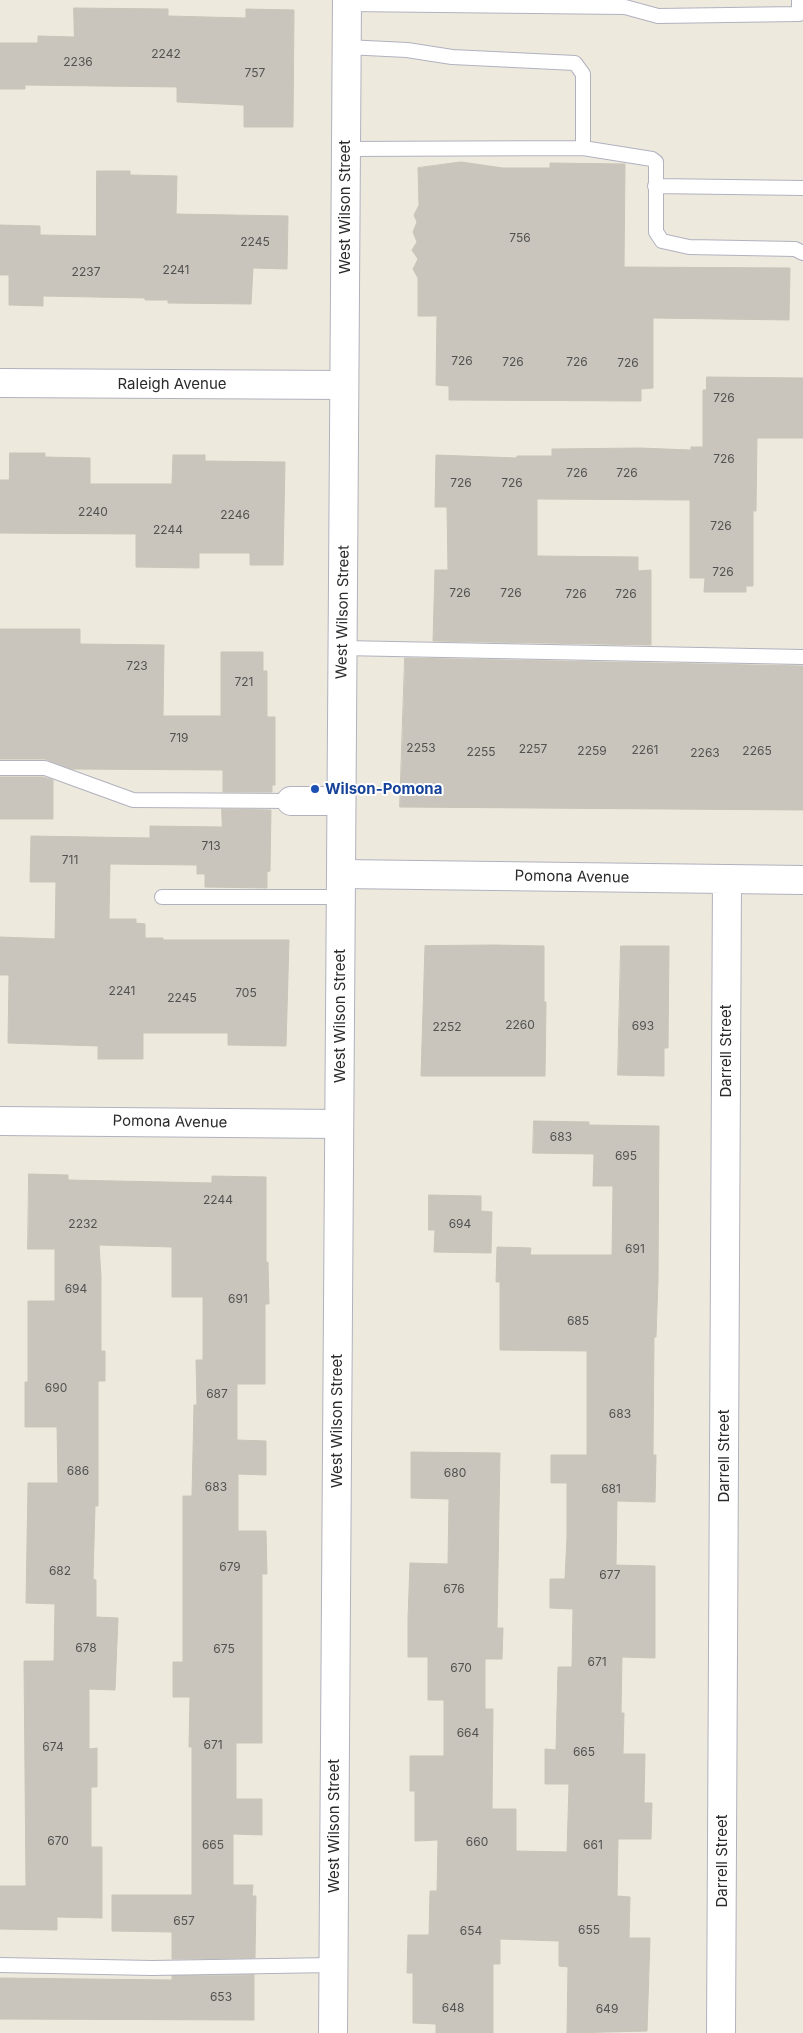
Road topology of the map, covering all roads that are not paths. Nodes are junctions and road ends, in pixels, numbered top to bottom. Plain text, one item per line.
1 (799, 0) edge
2 (347, 2) edge
3 (346, 47) junction
4 (583, 148) junction
5 (346, 149) junction
6 (655, 186) junction
7 (803, 188) edge
8 (799, 251) edge
9 (0, 383) edge
10 (344, 385) junction
11 (342, 648) junction
12 (803, 657) edge
13 (0, 768) edge
14 (291, 801) joint
15 (341, 801) junction
16 (727, 879) junction
17 (803, 880) edge
18 (341, 886) junction
19 (162, 897) dead end
20 (0, 1121) edge
21 (340, 1124) junction
22 (0, 1965) edge
23 (333, 1965) junction
24 (333, 2033) edge
25 (721, 2033) edge

1 - 2 lane
2 - 3 street, West Wilson Street
3 - 4 lane
3 - 5 street, West Wilson Street
4 - 5 lane
4 - 6 lane
5 - 10 street, West Wilson Street
6 - 7 lane
6 - 8 lane
9 - 10 street, Raleigh Avenue
10 - 11 street, West Wilson Street
11 - 12 lane
11 - 15 street, West Wilson Street
13 - 14 lane
14 - 15 street
15 - 18 street, West Wilson Street
16 - 17 street, Pomona Avenue
16 - 18 street, Pomona Avenue
16 - 25 street, Darrell Street
18 - 19 lane
18 - 21 street, West Wilson Street
20 - 21 street, Pomona Avenue
21 - 23 street, West Wilson Street
22 - 23 lane
23 - 24 street, West Wilson Street

